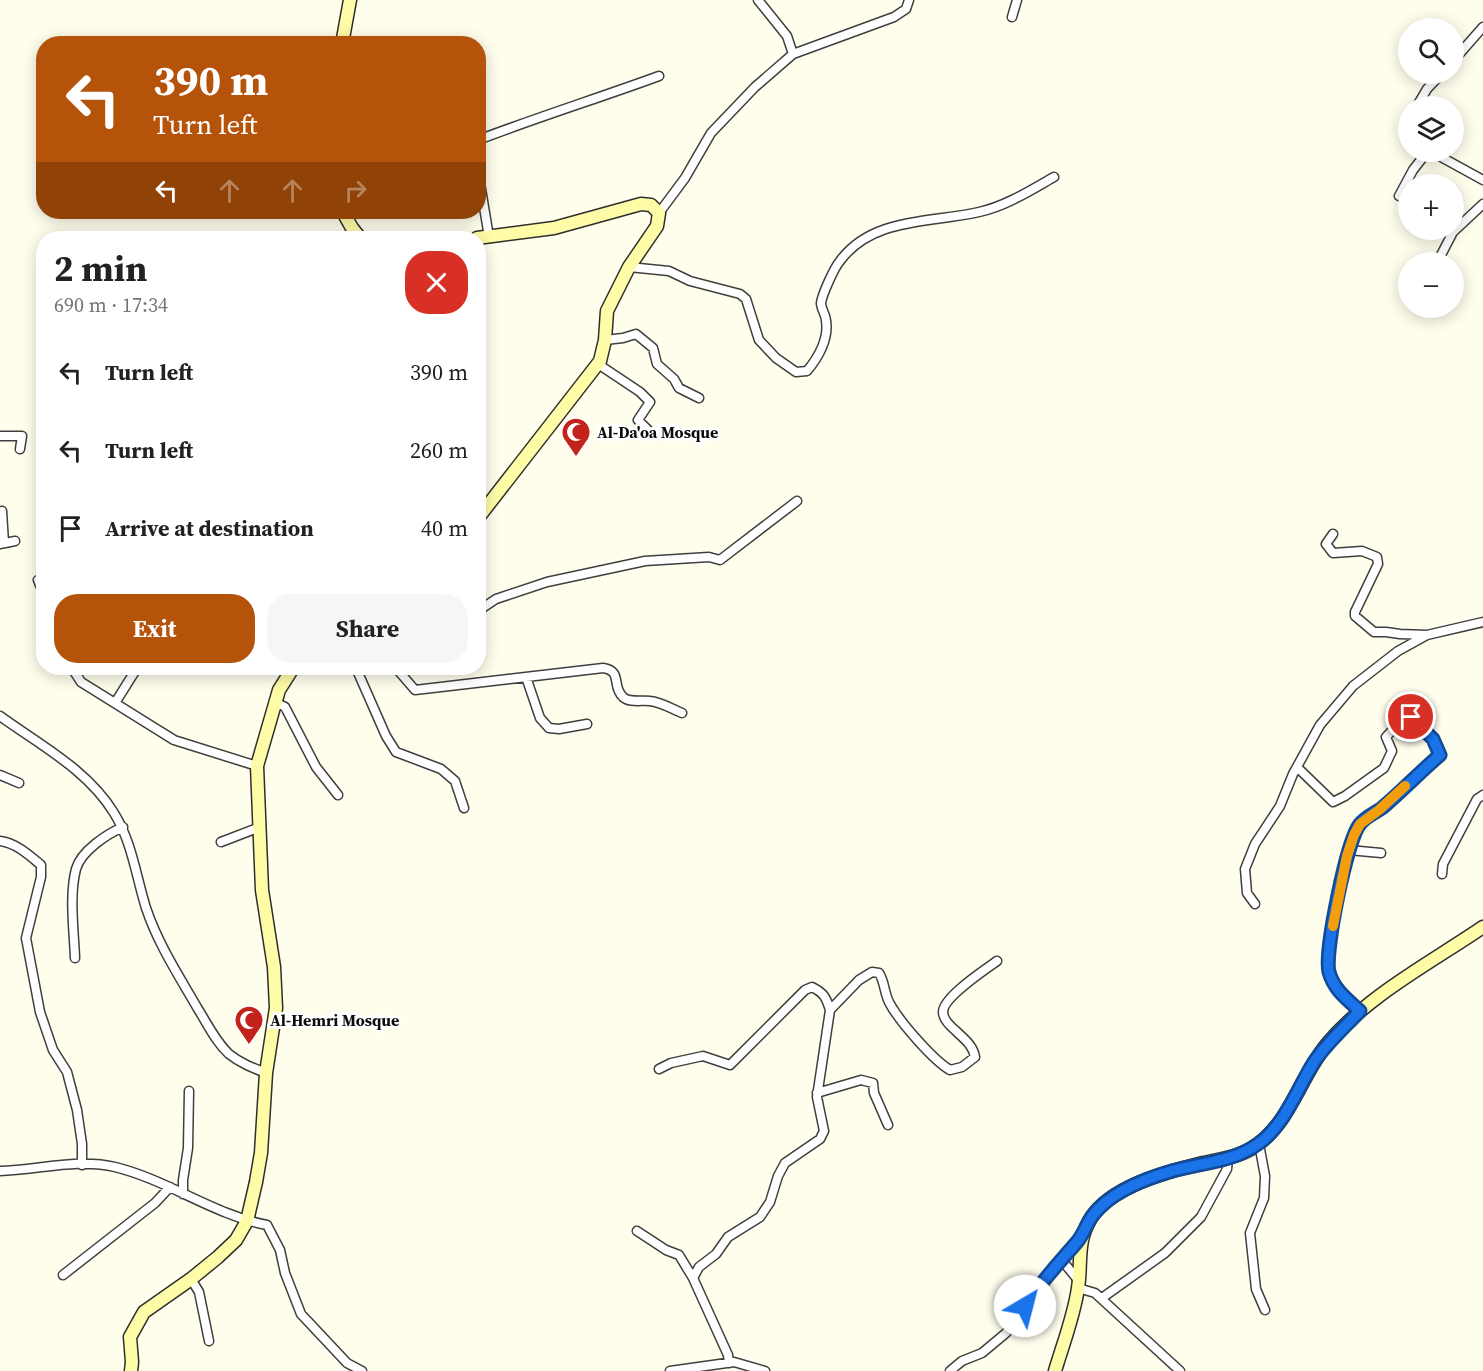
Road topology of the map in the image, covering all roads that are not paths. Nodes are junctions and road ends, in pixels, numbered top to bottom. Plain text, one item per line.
1 (350, 0) edge
2 (758, 0) edge
3 (909, 0) edge
4 (1011, 0) edge
5 (1017, 0) edge
6 (1483, 27) edge
7 (343, 36) edge
8 (1464, 49) edge
9 (793, 54) junction
10 (659, 76) dead end
11 (486, 137) edge
12 (1450, 162) edge
13 (1054, 177) dead end
14 (1483, 180) edge
15 (1483, 204) edge
16 (659, 213) junction
17 (486, 238) edge
18 (1443, 252) edge
19 (629, 267) junction
20 (605, 340) junction
21 (598, 364) junction
22 (699, 398) dead end
23 (648, 430) dead end
24 (0, 436) edge
25 (21, 449) dead end
26 (797, 501) dead end
27 (486, 508) edge
28 (2, 511) dead end
29 (1333, 534) dead end
30 (15, 541) dead end
31 (2, 544) edge
32 (486, 606) edge
33 (1483, 622) edge
34 (1427, 635) junction
35 (76, 675) edge
36 (133, 675) edge
37 (289, 675) edge
38 (359, 675) edge
39 (402, 675) edge
40 (526, 677) junction
41 (275, 702) junction
42 (115, 703) junction
43 (682, 713) dead end
44 (0, 716) edge
45 (587, 724) dead end
46 (257, 766) junction
47 (1298, 768) junction
48 (0, 775) edge
49 (19, 783) dead end
50 (338, 795) dead end
51 (1483, 795) edge
52 (464, 808) dead end
53 (123, 827) junction
54 (260, 827) junction
55 (0, 841) edge
56 (221, 842) dead end
57 (1349, 850) junction
58 (1381, 853) dead end
59 (1442, 874) dead end
60 (1255, 904) dead end
61 (1483, 927) edge
62 (75, 958) dead end
63 (997, 961) dead end
64 (830, 1010) junction
65 (1360, 1011) junction
66 (659, 1069) dead end
67 (266, 1073) junction
68 (189, 1091) dead end
69 (817, 1093) junction
70 (888, 1125) dead end
71 (1259, 1144) junction
72 (1228, 1159) junction
73 (82, 1165) junction
74 (0, 1171) edge
75 (170, 1188) junction
76 (183, 1194) junction
77 (247, 1221) junction
78 (638, 1231) dead end
79 (1084, 1234) junction
80 (1056, 1265) junction
81 (63, 1275) dead end
82 (693, 1278) junction
83 (190, 1279) junction
84 (1078, 1285) junction
85 (1102, 1298) junction
86 (1266, 1310) dead end
87 (209, 1341) dead end
88 (729, 1363) junction
89 (694, 1370) edge
90 (131, 1371) edge
91 (362, 1371) edge
92 (670, 1371) edge
93 (765, 1371) edge
94 (950, 1371) edge
95 (1055, 1371) edge
96 (1180, 1371) edge

1 - 7 street
2 - 9 street
3 - 9 street
4 - 5 street
6 - 8 street
9 - 16 street
10 - 11 street
12 - 14 street
13 - 19 street
15 - 18 street
16 - 17 street
16 - 19 street
19 - 20 street
20 - 21 street
20 - 22 street
21 - 23 street
21 - 27 street
24 - 25 street
26 - 32 street
28 - 31 street
29 - 34 street
30 - 31 street
33 - 34 street
34 - 47 street
35 - 42 street
36 - 42 street
37 - 41 street
38 - 52 street
39 - 40 street
40 - 43 street
40 - 45 street
41 - 46 street
41 - 50 street
42 - 46 street
44 - 53 street
46 - 54 street
47 - 57 street
47 - 60 street
48 - 49 street
51 - 59 street
53 - 62 street
53 - 67 street
54 - 56 street
54 - 67 street
55 - 73 street
57 - 58 street
57 - 65 street
61 - 65 street
63 - 64 street
64 - 66 street
64 - 69 street
65 - 71 street
67 - 77 street
68 - 76 street
69 - 70 street
69 - 82 street
71 - 72 street
71 - 86 street
72 - 79 street
72 - 85 street
73 - 74 street
73 - 75 street
75 - 76 street
75 - 81 street
76 - 77 street
77 - 83 street
77 - 91 street
78 - 82 street
79 - 80 street
79 - 84 street
80 - 84 street
80 - 94 street
82 - 88 street
83 - 87 street
83 - 90 street
84 - 85 street
84 - 95 street
85 - 96 street
88 - 89 street
88 - 93 street
89 - 92 street

